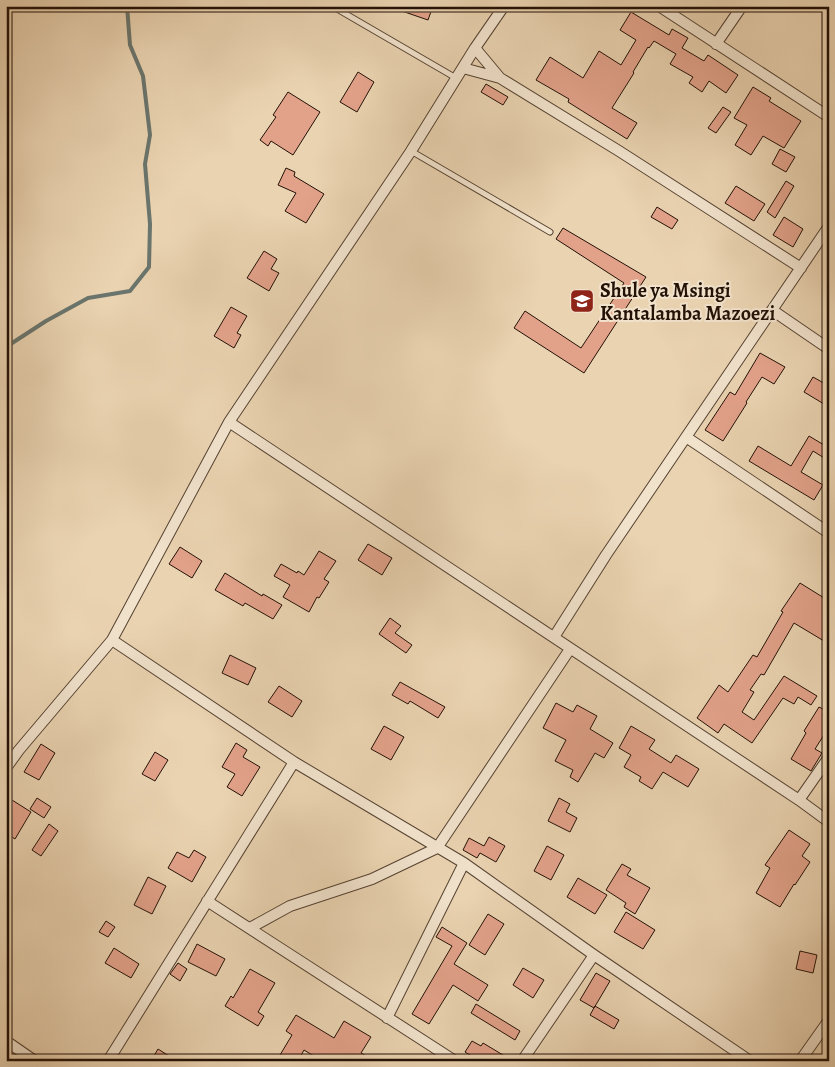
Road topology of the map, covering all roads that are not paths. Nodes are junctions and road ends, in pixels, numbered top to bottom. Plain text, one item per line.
1 (332, 6) edge
2 (504, 6) edge
3 (659, 6) edge
4 (742, 6) edge
5 (716, 44) junction
6 (475, 48) junction
7 (463, 68) junction
8 (457, 78) junction
9 (500, 78) junction
10 (829, 117) edge
11 (411, 151) junction
12 (829, 226) edge
13 (550, 232) dead end
14 (801, 268) junction
15 (772, 310) junction
16 (829, 349) edge
17 (229, 422) junction
18 (686, 437) junction
19 (829, 533) edge
20 (554, 637) junction
21 (112, 640) junction
22 (570, 649) junction
23 (829, 757) edge
24 (294, 762) junction
25 (6, 768) edge
26 (799, 800) junction
27 (829, 822) edge
28 (437, 848) junction
29 (464, 864) junction
30 (207, 901) junction
31 (250, 928) junction
32 (594, 955) junction
33 (388, 1018) junction
34 (829, 1020) edge
35 (6, 1041) edge
36 (35, 1061) edge
37 (108, 1061) edge
38 (455, 1061) edge
39 (522, 1061) edge
40 (750, 1061) edge
41 (800, 1061) edge

1 - 8 lane
2 - 6 street
3 - 5 street
4 - 5 street
5 - 10 street
6 - 7 street
6 - 9 street
7 - 8 street
7 - 9 street
8 - 11 street
9 - 14 street
11 - 13 lane
11 - 17 street
12 - 14 street
14 - 15 street
15 - 16 street
15 - 18 street
17 - 20 street
17 - 21 street
18 - 19 street
18 - 20 street
20 - 22 street
21 - 24 street
21 - 25 street
22 - 26 street
22 - 28 street
23 - 26 street
24 - 28 street
24 - 30 street
26 - 27 street
28 - 29 street
28 - 31 street
29 - 32 street
29 - 33 street
30 - 31 street
30 - 37 street
31 - 33 street
32 - 39 street
32 - 40 street
33 - 38 street
34 - 41 street
35 - 36 street

